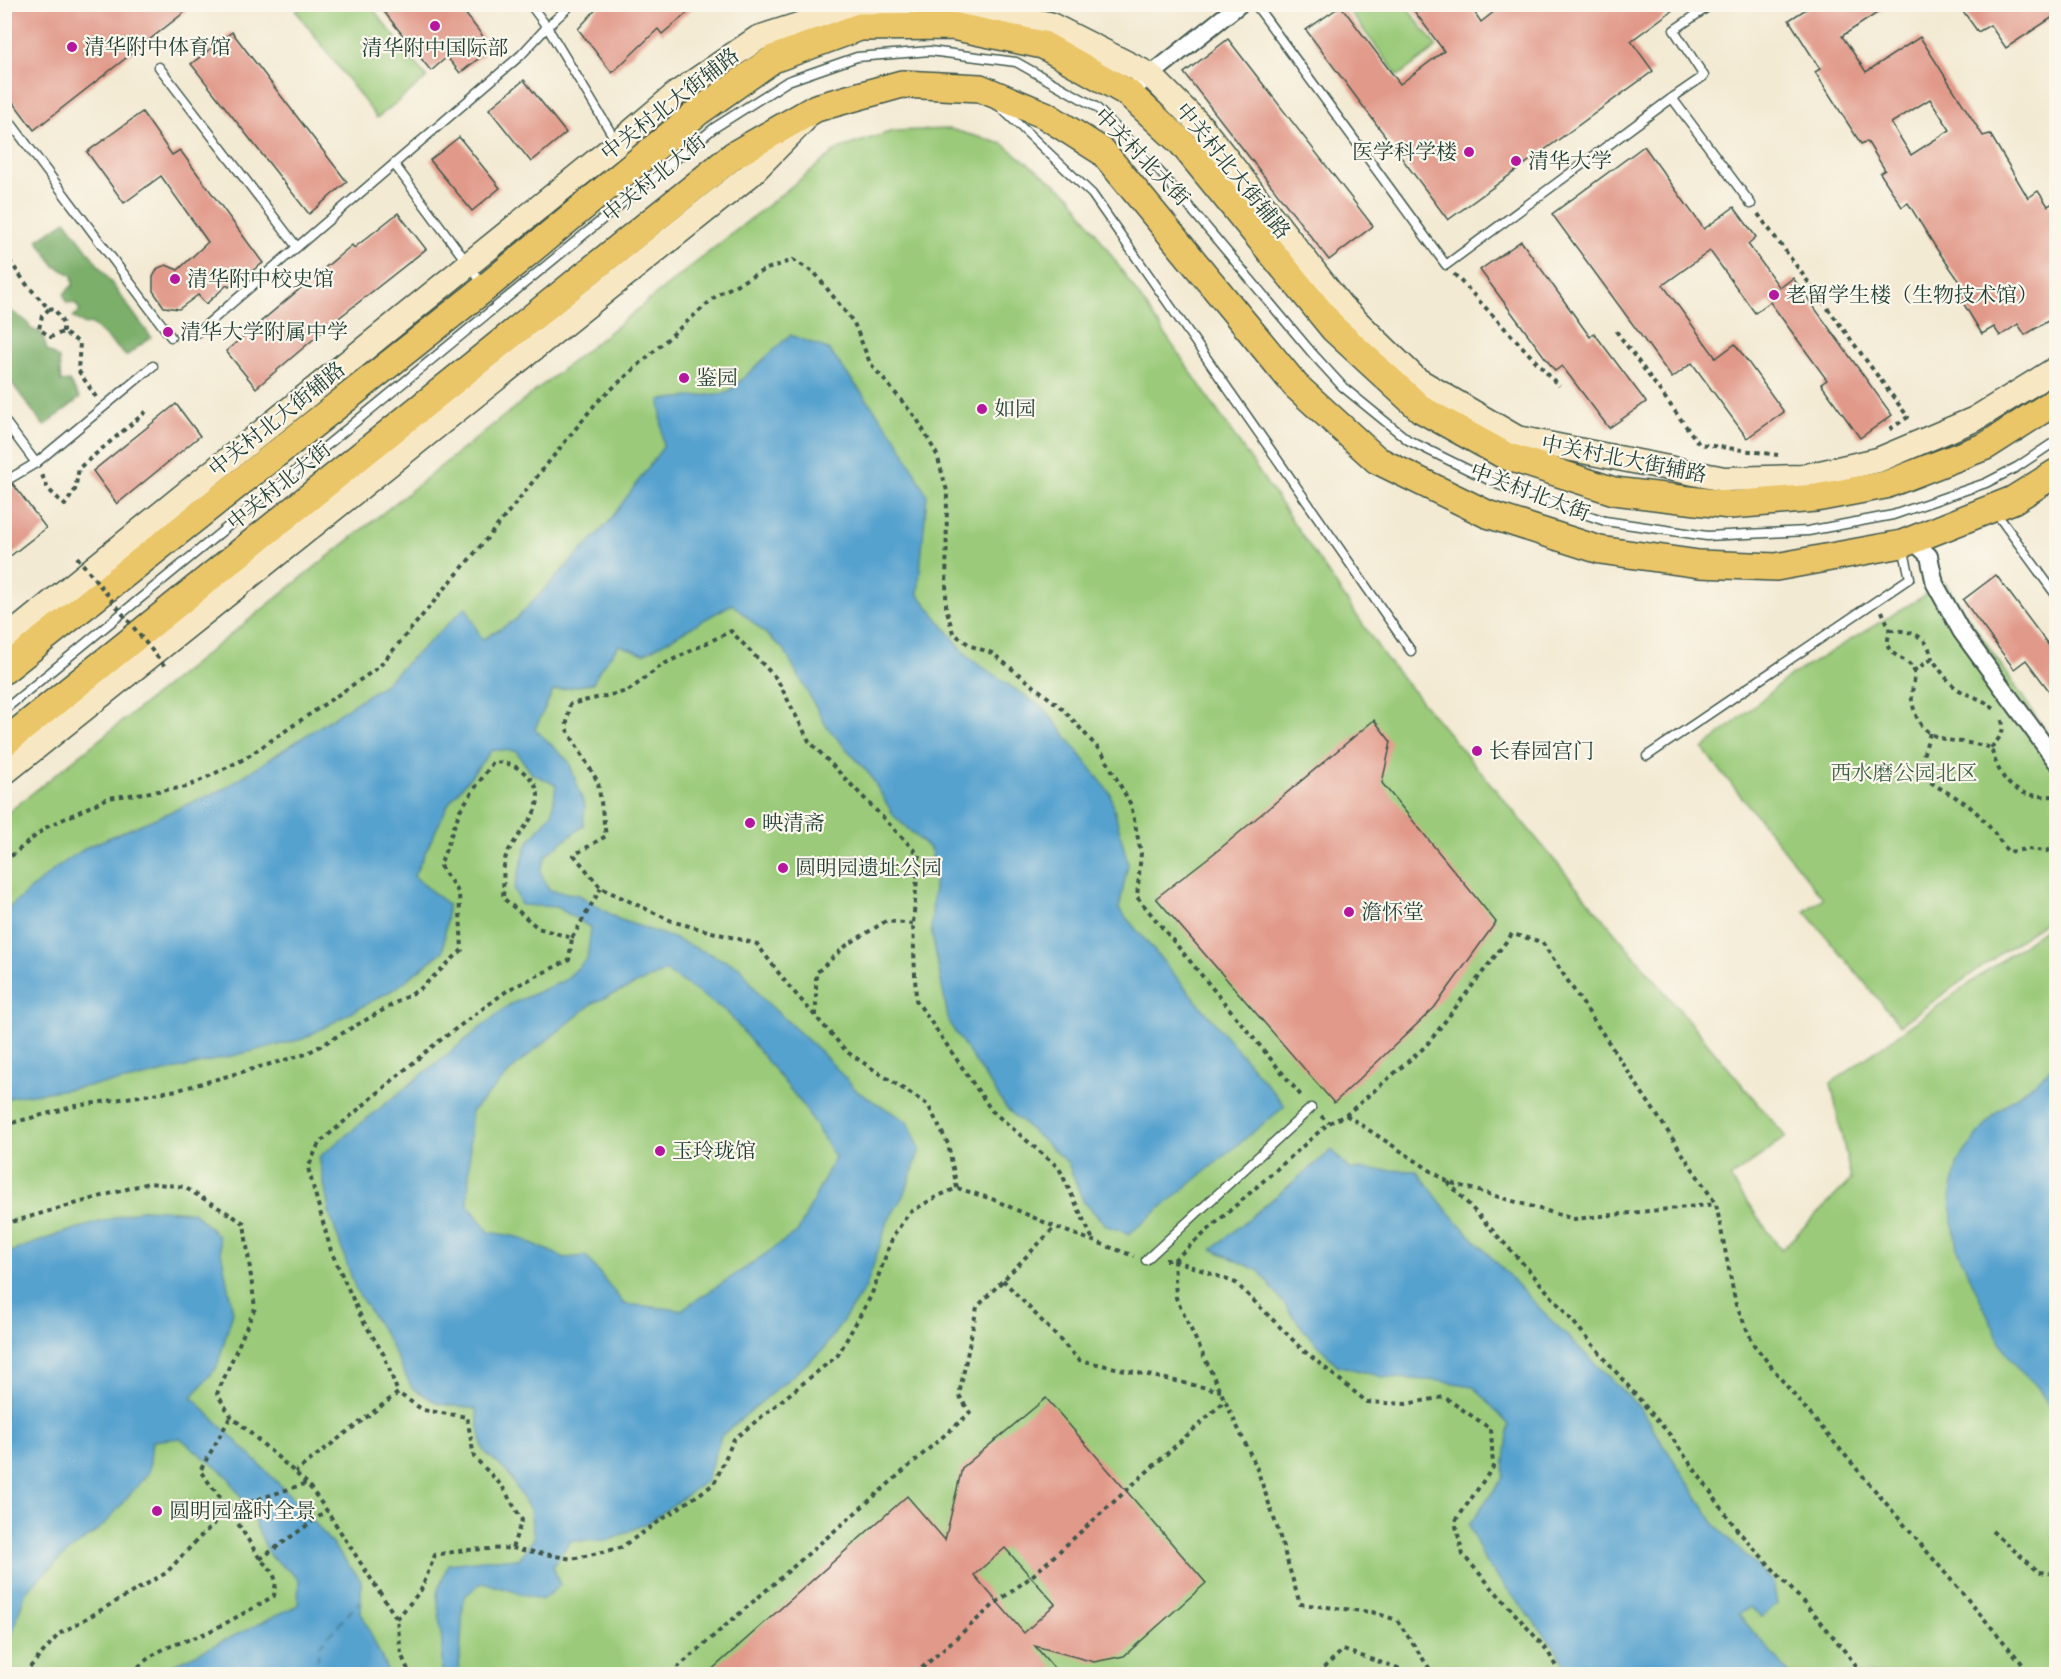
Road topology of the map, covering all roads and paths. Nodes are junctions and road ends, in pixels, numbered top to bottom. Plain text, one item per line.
1 (530, 4) edge
2 (572, 4) edge
3 (1240, 4) edge
4 (1255, 4) edge
5 (1712, 4) edge
6 (547, 27) junction
7 (159, 67) dead end
8 (1150, 75) junction
9 (980, 88) junction
10 (1128, 93) junction
11 (1672, 99) junction
12 (816, 108) junction
13 (4, 114) edge
14 (617, 144) junction
15 (394, 164) junction
16 (1751, 204) joint
17 (297, 247) junction
18 (4, 253) edge
19 (468, 264) junction
20 (1446, 265) junction
21 (485, 288) junction
22 (49, 309) junction
23 (1616, 331) dead end
24 (63, 332) junction
25 (196, 333) dead end
26 (171, 337) dead end
27 (153, 366) dead end
28 (2056, 369) edge
29 (1559, 386) dead end
30 (2056, 401) edge
31 (102, 408) junction
32 (148, 410) dead end
33 (4, 420) edge
34 (1883, 434) dead end
35 (2056, 441) edge
36 (1786, 456) dead end
37 (36, 463) junction
38 (2056, 473) edge
39 (4, 482) edge
40 (1972, 516) junction
41 (1907, 542) junction
42 (77, 557) dead end
43 (2056, 595) edge
44 (1879, 599) junction
45 (1890, 630) junction
46 (4, 641) edge
47 (1411, 651) dead end
48 (1932, 659) junction
49 (167, 669) dead end
50 (4, 670) edge
51 (1914, 671) junction
52 (4, 710) edge
53 (1930, 733) junction
54 (4, 743) edge
55 (1991, 748) junction
56 (1647, 756) dead end
57 (2056, 761) edge
58 (4, 773) edge
59 (2056, 796) edge
60 (2056, 848) edge
61 (4, 862) edge
62 (601, 888) junction
63 (914, 924) junction
64 (572, 938) junction
65 (816, 1017) junction
66 (1311, 1108) junction
67 (1346, 1115) junction
68 (1329, 1123) junction
69 (4, 1125) edge
70 (1448, 1182) junction
71 (957, 1188) junction
72 (1716, 1204) junction
73 (4, 1224) edge
74 (1054, 1227) junction
75 (1094, 1242) junction
76 (1146, 1260) junction
77 (1174, 1260) junction
78 (1003, 1280) junction
79 (1221, 1391) junction
80 (398, 1393) junction
81 (1226, 1400) junction
82 (231, 1416) junction
83 (295, 1473) junction
84 (307, 1483) junction
85 (229, 1509) junction
86 (327, 1511) junction
87 (1992, 1531) dead end
88 (512, 1548) junction
89 (260, 1559) junction
90 (2056, 1574) edge
91 (397, 1619) junction
92 (24, 1674) edge
93 (132, 1674) edge
94 (410, 1674) edge
95 (670, 1674) edge
96 (915, 1674) edge
97 (1317, 1674) edge
98 (1400, 1674) edge
99 (1433, 1674) edge
100 (1560, 1674) edge
101 (1863, 1674) edge
102 (2031, 1674) edge

1 - 6 lane
2 - 6 lane
3 - 8 street
4 - 20 lane
5 - 11 lane
6 - 14 lane
6 - 15 lane
7 - 17 lane
8 - 10 street
8 - 14 street, 中关村北大街辅路
8 - 28 street, 中关村北大街辅路
9 - 12 main road, 中关村北大街
9 - 41 main road, 中关村北大街
9 - 47 lane
10 - 21 main road, 中关村北大街
10 - 30 main road, 中关村北大街
11 - 16 lane
11 - 20 lane
12 - 54 main road, 中关村北大街
12 - 58 street
13 - 26 lane
14 - 19 street, 中关村北大街辅路
15 - 17 lane
15 - 19 lane
16 - 34 path
17 - 25 lane
18 - 22 path
19 - 21 lane
19 - 46 street, 中关村北大街辅路
20 - 29 path
21 - 50 main road, 中关村北大街
22 - 24 path
22 - 24 path
23 - 36 path
24 - 31 path
27 - 31 lane
31 - 37 lane
32 - 37 path
33 - 37 lane
35 - 52 lane, 中关村北大街
37 - 39 lane
38 - 40 main road, 中关村北大街
40 - 41 main road, 中关村北大街
40 - 43 lane
41 - 44 lane
41 - 57 street
42 - 49 path, bridge
44 - 45 path
44 - 56 lane
45 - 48 path
45 - 51 path
48 - 51 path
48 - 55 path
51 - 53 path
53 - 55 path
53 - 60 path
55 - 59 path
61 - 66 path
62 - 63 path
62 - 64 path
62 - 65 path
63 - 65 path
63 - 75 path
64 - 69 path
64 - 80 path
65 - 71 path
66 - 68 path
66 - 76 lane
67 - 68 path
67 - 70 path
67 - 72 path
68 - 77 path
70 - 72 path
70 - 101 path
71 - 74 path
71 - 88 path
72 - 102 path
73 - 82 path
74 - 75 path
74 - 78 path
75 - 76 path
76 - 77 path
77 - 79 path
77 - 100 path
78 - 79 path
78 - 95 path
79 - 81 path
80 - 83 path
80 - 88 path
81 - 96 path
81 - 99 path
82 - 83 path
82 - 85 path
83 - 84 path
84 - 85 path
84 - 86 path
85 - 89 path
85 - 92 path
86 - 89 path
86 - 91 path
87 - 90 path
88 - 91 path
89 - 93 path
91 - 94 path
97 - 98 path

